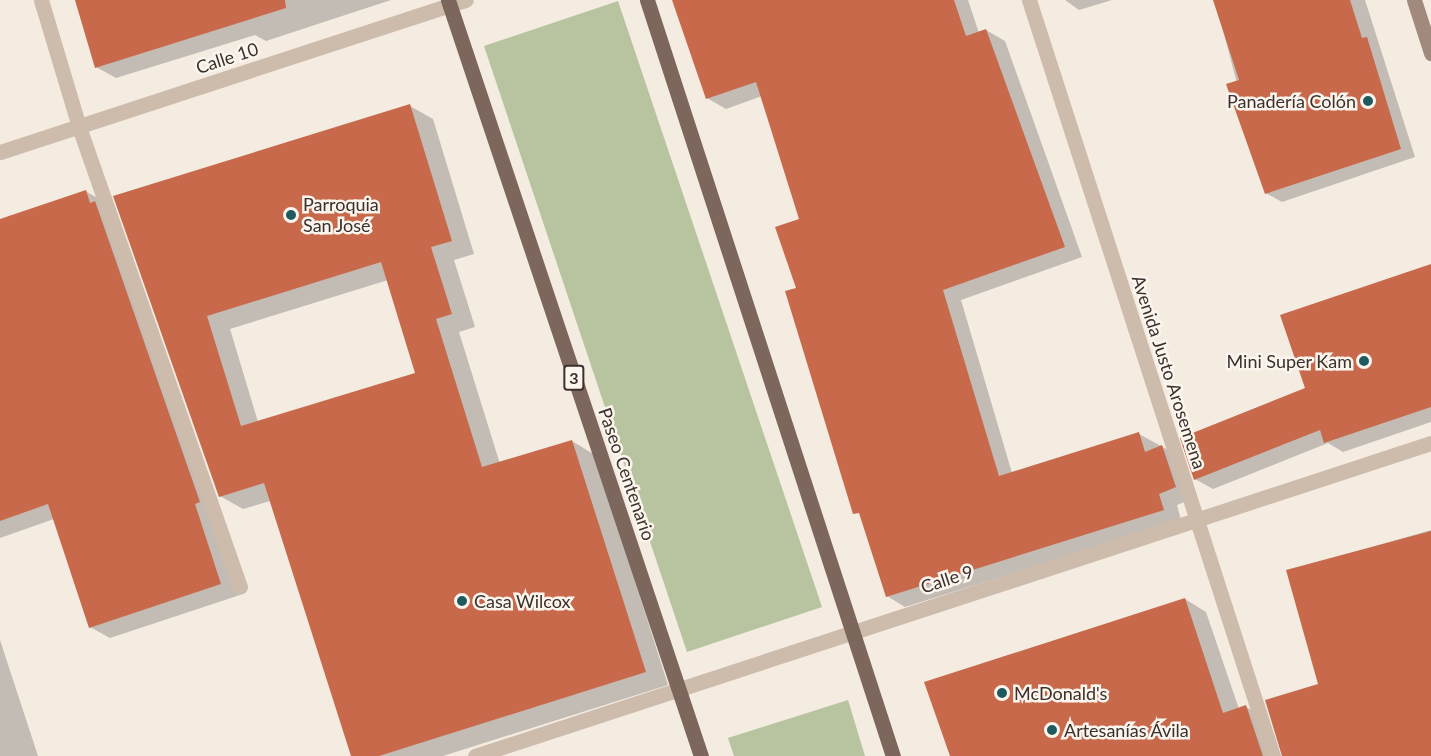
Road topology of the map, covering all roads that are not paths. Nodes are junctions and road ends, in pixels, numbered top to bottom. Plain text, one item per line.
1 (41, 0) edge
2 (466, 0) edge
3 (647, 0) edge
4 (1029, 0) edge
5 (1414, 0) edge
6 (448, 3) edge
7 (1431, 53) edge
8 (79, 127) junction
9 (0, 152) edge
10 (1431, 443) edge
11 (1196, 519) junction
12 (240, 587) dead end
13 (852, 630) junction
14 (679, 690) junction
15 (475, 756) edge
16 (701, 756) edge
17 (893, 756) edge
18 (1273, 756) edge

1 - 8 street
2 - 6 street, Calle 10
3 - 13 main road
4 - 11 street, Avenida Justo Arosemena
5 - 7 main road
6 - 8 street, Calle 10
6 - 14 main road, Paseo Centenario / 3
8 - 9 street, Calle 10
8 - 12 street
10 - 11 street, Calle 9
11 - 13 street, Calle 9
11 - 18 street, Avenida Justo Arosemena
13 - 14 street, Calle 9
13 - 17 main road
14 - 15 street, Calle 9
14 - 16 main road, Paseo Centenario / 3

